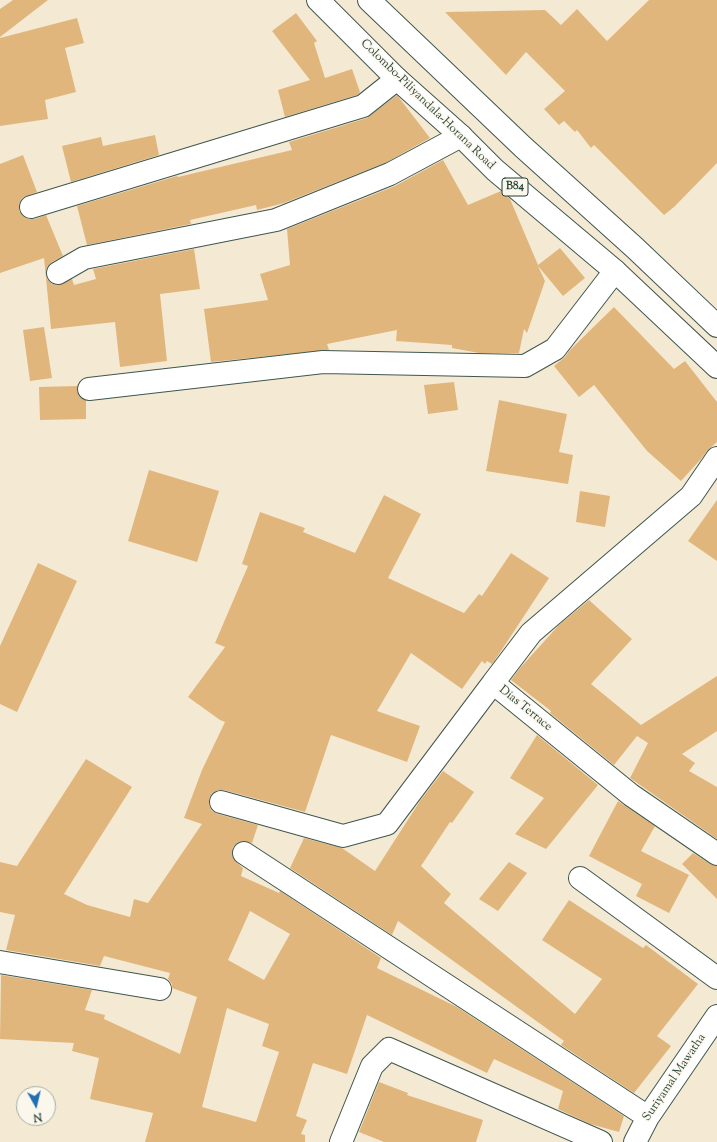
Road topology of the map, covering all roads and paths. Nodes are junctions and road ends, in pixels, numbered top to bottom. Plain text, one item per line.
1 (318, 0) edge
2 (370, 0) edge
3 (397, 79) junction
4 (461, 136) junction
5 (31, 207) dead end
6 (615, 271) junction
7 (58, 273) dead end
8 (717, 326) edge
9 (717, 367) edge
10 (89, 389) dead end
11 (717, 458) edge
12 (493, 683) junction
13 (222, 802) dead end
14 (244, 853) dead end
15 (717, 854) edge
16 (580, 878) dead end
17 (0, 962) edge
18 (717, 978) edge
19 (160, 989) dead end
20 (717, 1016) edge
21 (648, 1118) junction
22 (341, 1142) edge
23 (601, 1142) edge
24 (635, 1142) edge

1 - 3 main road, Colombo-Piliyandala-Horana Road / B84
2 - 8 main road
3 - 4 main road, Colombo-Piliyandala-Horana Road / B84
3 - 5 main road
4 - 6 main road, Colombo-Piliyandala-Horana Road / B84
4 - 7 main road
6 - 9 main road, Colombo-Piliyandala-Horana Road / B84
6 - 10 main road
11 - 12 main road, Dias Terrace
12 - 13 main road
12 - 15 main road, Dias Terrace
14 - 21 main road
16 - 18 main road
17 - 19 main road
20 - 21 main road, Suriyamal Mawatha
21 - 24 main road, Suriyamal Mawatha
22 - 23 main road

